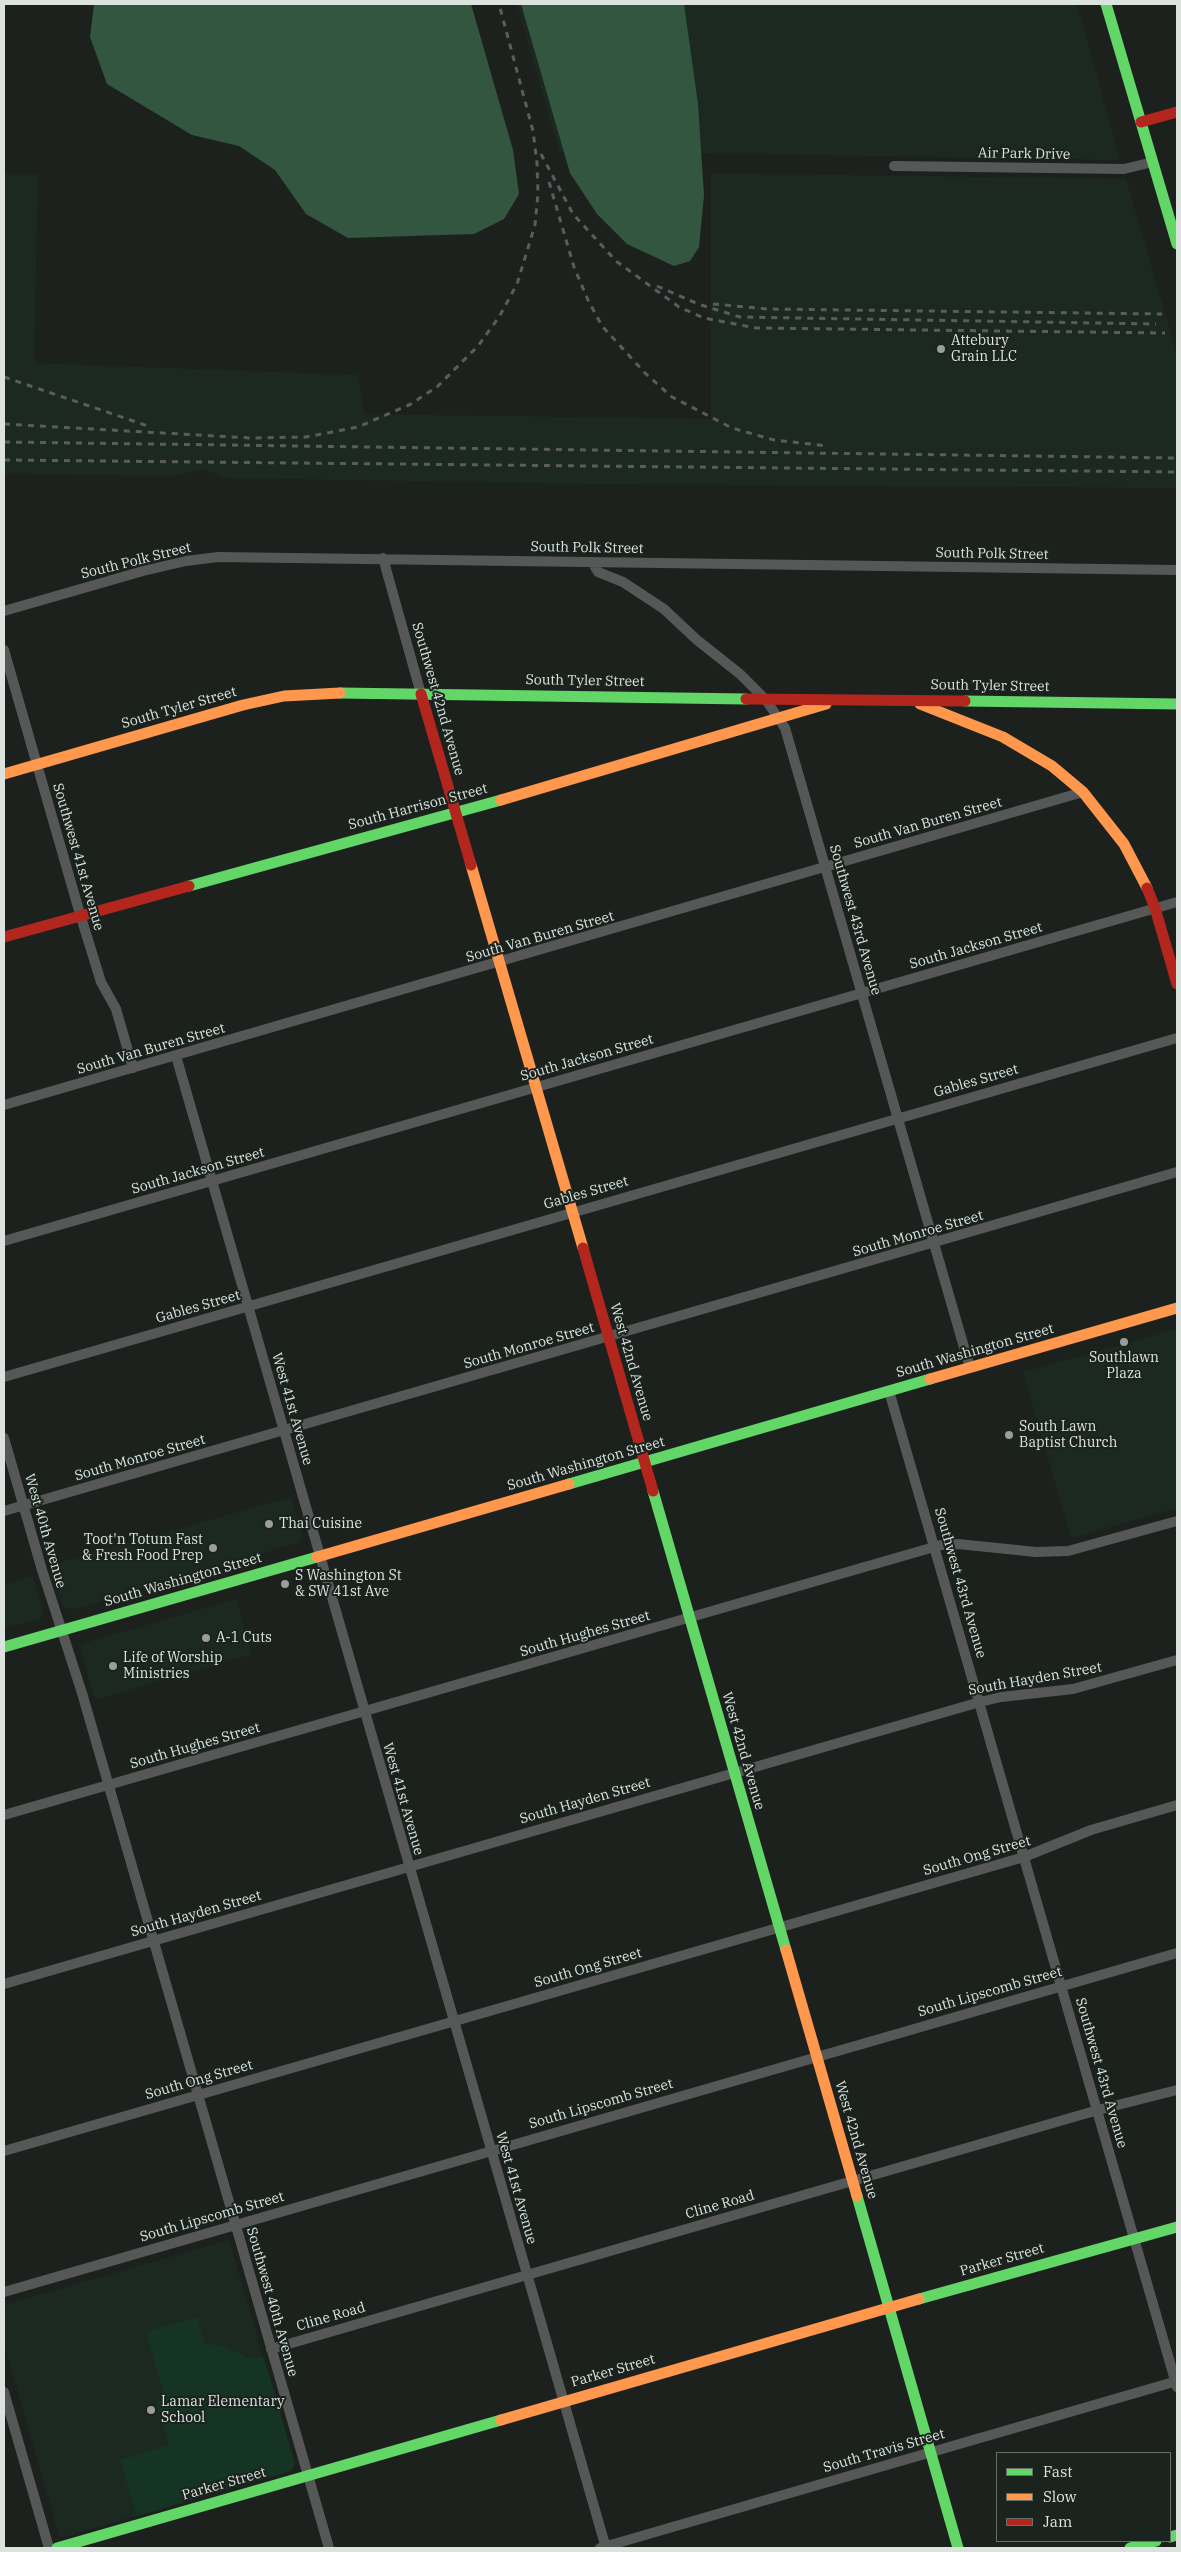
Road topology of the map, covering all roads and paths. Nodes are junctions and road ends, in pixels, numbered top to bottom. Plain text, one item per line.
1 (1106, 4) edge
2 (1177, 112) edge
3 (1141, 122) junction
4 (1153, 162) junction
5 (894, 166) dead end
6 (1177, 244) edge
7 (383, 558) junction
8 (592, 562) junction
9 (1177, 570) edge
10 (4, 611) edge
11 (4, 650) edge
12 (421, 694) junction
13 (766, 700) junction
14 (840, 700) junction
15 (912, 700) junction
16 (1177, 704) edge
17 (778, 718) junction
18 (37, 765) junction
19 (4, 774) edge
20 (1082, 792) junction
21 (456, 813) junction
22 (826, 867) junction
23 (1177, 902) edge
24 (1155, 908) junction
25 (80, 914) junction
26 (4, 936) edge
27 (500, 963) junction
28 (1177, 984) edge
29 (862, 994) junction
30 (1177, 1038) edge
31 (176, 1056) junction
32 (133, 1068) junction
33 (536, 1087) junction
34 (4, 1105) edge
35 (898, 1118) junction
36 (1177, 1172) edge
37 (213, 1181) junction
38 (571, 1212) junction
39 (4, 1241) edge
40 (934, 1243) junction
41 (248, 1306) junction
42 (1177, 1308) edge
43 (609, 1337) junction
44 (970, 1368) junction
45 (4, 1377) edge
46 (889, 1391) junction
47 (284, 1430) junction
48 (4, 1438) edge
49 (645, 1462) junction
50 (22, 1506) junction
51 (4, 1511) edge
52 (1177, 1521) edge
53 (935, 1547) junction
54 (320, 1556) junction
55 (690, 1619) junction
56 (62, 1631) junction
57 (4, 1647) edge
58 (1177, 1660) edge
59 (980, 1702) junction
60 (364, 1711) junction
61 (734, 1771) junction
62 (109, 1786) junction
63 (1177, 1805) edge
64 (4, 1815) edge
65 (1024, 1858) junction
66 (409, 1867) junction
67 (779, 1927) junction
68 (154, 1941) junction
69 (1177, 1953) edge
70 (4, 1984) edge
71 (1062, 1986) junction
72 (453, 2021) junction
73 (816, 2057) junction
74 (1177, 2090) edge
75 (198, 2095) junction
76 (1098, 2110) junction
77 (491, 2150) junction
78 (4, 2151) edge
79 (852, 2182) junction
80 (235, 2224) junction
81 (1177, 2227) edge
82 (1134, 2237) junction
83 (527, 2275) junction
84 (4, 2292) edge
85 (889, 2308) junction
86 (271, 2349) junction
87 (1177, 2383) edge
88 (4, 2392) edge
89 (564, 2400) junction
90 (8, 2425) edge
91 (930, 2452) junction
92 (308, 2476) junction
93 (1152, 2542) edge
94 (49, 2548) edge
95 (57, 2548) edge
96 (329, 2548) edge
97 (603, 2548) edge
98 (958, 2548) edge
99 (1130, 2548) edge

1 - 3 main road
2 - 3 main road
3 - 4 main road
4 - 5 street, Air Park Drive
4 - 6 main road
7 - 8 street, South Polk Street
7 - 10 street, South Polk Street
7 - 12 street, Southwest 42nd Avenue
8 - 9 street, South Polk Street
8 - 13 street, Southwest 43rd Avenue
11 - 18 street, Southwest 41st Avenue
12 - 13 main road, South Tyler Street
12 - 18 main road, South Tyler Street
12 - 21 main road, Southwest 42nd Avenue
13 - 14 main road, South Tyler Street
13 - 17 street, Southwest 43rd Avenue
14 - 15 main road, South Tyler Street
14 - 17 main road, South Harrison Street
15 - 16 main road, South Tyler Street
15 - 20 main road
17 - 21 main road, South Harrison Street
17 - 22 street, Southwest 43rd Avenue
18 - 19 main road, South Tyler Street
18 - 25 street, Southwest 41st Avenue
20 - 22 street, South Van Buren Street
20 - 24 main road
21 - 25 main road, South Harrison Street
21 - 27 main road, Southwest 42nd Avenue
22 - 27 street, South Van Buren Street
22 - 29 street, Southwest 43rd Avenue
23 - 24 street, South Jackson Street
24 - 28 main road
24 - 29 street, South Jackson Street
25 - 26 main road, South Harrison Street
25 - 32 street, Southwest 41st Avenue
27 - 31 street, South Van Buren Street
27 - 33 main road, West 42nd Avenue
29 - 33 street, South Jackson Street
29 - 35 street, Southwest 43rd Avenue
30 - 35 street, Gables Street
31 - 32 street, South Van Buren Street
31 - 37 street, West 41st Avenue
32 - 34 street, South Van Buren Street
33 - 37 street, South Jackson Street
33 - 38 main road, West 42nd Avenue
35 - 38 street, Gables Street
35 - 40 street, Southwest 43rd Avenue
36 - 40 street, South Monroe Street
37 - 39 street, South Jackson Street
37 - 41 street, West 41st Avenue
38 - 41 street, Gables Street
38 - 43 main road, West 42nd Avenue
40 - 43 street, South Monroe Street
40 - 44 street, Southwest 43rd Avenue
41 - 45 street, Gables Street
41 - 47 street, West 41st Avenue
42 - 44 main road, South Washington Street
43 - 47 street, South Monroe Street
43 - 49 main road, West 42nd Avenue
44 - 46 main road, South Washington Street
46 - 49 main road, South Washington Street
46 - 53 street, Southwest 43rd Avenue
47 - 50 street, South Monroe Street
47 - 54 street, West 41st Avenue
48 - 50 street, West 40th Avenue
49 - 54 main road, South Washington Street
49 - 55 main road, West 42nd Avenue
50 - 51 street, South Monroe Street
50 - 56 street, West 40th Avenue
52 - 53 street, South Hughes Street
53 - 55 street, South Hughes Street
53 - 59 street, Southwest 43rd Avenue
54 - 56 main road, South Washington Street
54 - 60 street, West 41st Avenue
55 - 60 street, South Hughes Street
55 - 61 main road, West 42nd Avenue
56 - 57 main road, South Washington Street
56 - 62 street, Southwest 40th Avenue
58 - 59 street, South Hayden Street
59 - 61 street, South Hayden Street
59 - 65 street, Southwest 43rd Avenue
60 - 62 street, South Hughes Street
60 - 66 street, West 41st Avenue
61 - 66 street, South Hayden Street
61 - 67 main road, West 42nd Avenue
62 - 64 street, South Hughes Street
62 - 68 street, Southwest 40th Avenue
63 - 65 street, South Ong Street
65 - 67 street, South Ong Street
65 - 71 street, Southwest 43rd Avenue
66 - 68 street, South Hayden Street
66 - 72 street, West 41st Avenue
67 - 72 street, South Ong Street
67 - 73 main road, West 42nd Avenue
68 - 70 street, South Hayden Street
68 - 75 street, Southwest 40th Avenue
69 - 71 street, South Lipscomb Street
71 - 73 street, South Lipscomb Street
71 - 76 street, Southwest 43rd Avenue
72 - 75 street, South Ong Street
72 - 77 street, West 41st Avenue
73 - 77 street, South Lipscomb Street
73 - 79 main road, West 42nd Avenue
74 - 76 street, Cline Road
75 - 78 street, South Ong Street
75 - 80 street, Southwest 40th Avenue
76 - 79 street, Cline Road
76 - 82 street, Southwest 43rd Avenue
77 - 80 street, South Lipscomb Street
77 - 83 street, West 41st Avenue
79 - 83 street, Cline Road
79 - 85 main road, West 42nd Avenue
80 - 84 street, South Lipscomb Street
80 - 86 street, Southwest 40th Avenue
81 - 82 main road, Parker Street
82 - 85 main road, Parker Street
82 - 87 street, Southwest 43rd Avenue
83 - 86 street, Cline Road
83 - 89 street, West 41st Avenue
85 - 89 main road, Parker Street
85 - 91 main road, West 42nd Avenue
86 - 92 street, Southwest 40th Avenue
87 - 91 street, South Travis Street
88 - 90 street
89 - 92 main road, Parker Street
89 - 97 street, West 41st Avenue
90 - 94 street
91 - 97 street, South Travis Street
91 - 98 main road, West 42nd Avenue
92 - 95 main road, Parker Street
92 - 96 street, Southwest 40th Avenue
93 - 99 main road

